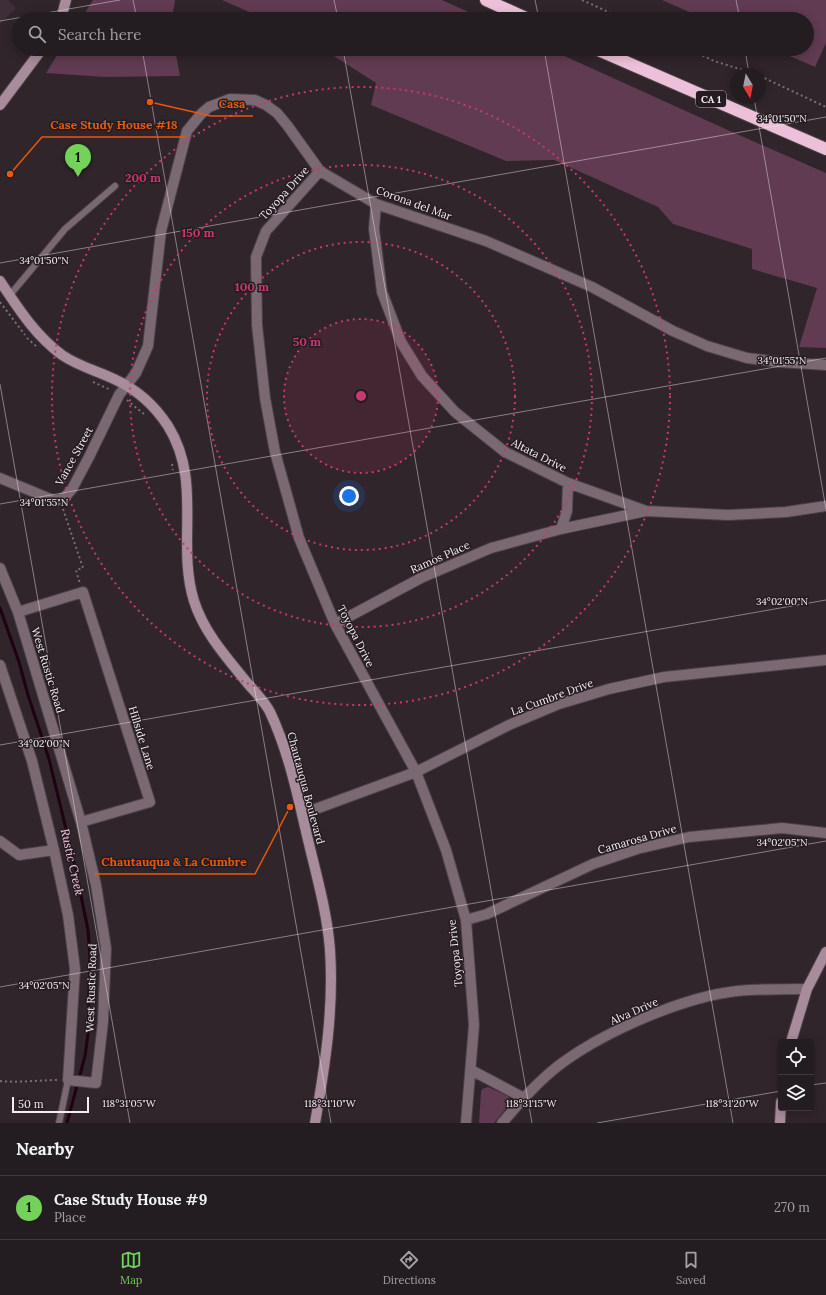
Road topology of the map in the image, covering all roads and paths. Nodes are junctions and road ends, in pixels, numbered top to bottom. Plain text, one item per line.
1 (66, 0) edge
2 (486, 0) edge
3 (582, 0) edge
4 (63, 12) edge
5 (513, 12) edge
6 (609, 12) edge
7 (37, 56) edge
8 (612, 56) edge
9 (704, 56) edge
10 (737, 68) edge
11 (766, 79) edge
12 (0, 105) edge
13 (826, 107) edge
14 (826, 148) edge
15 (320, 171) junction
16 (115, 186) dead end
17 (376, 204) junction
18 (0, 281) edge
19 (10, 295) junction
20 (826, 364) edge
21 (125, 385) junction
22 (126, 400) dead end
23 (146, 416) dead end
24 (171, 461) dead end
25 (173, 470) dead end
26 (0, 478) edge
27 (568, 483) junction
28 (59, 500) junction
29 (826, 506) edge
30 (646, 511) junction
31 (562, 529) junction
32 (0, 568) edge
33 (83, 592) junction
34 (18, 612) junction
35 (335, 624) junction
36 (826, 660) edge
37 (0, 664) edge
38 (416, 772) junction
39 (302, 814) junction
40 (81, 822) junction
41 (826, 832) edge
42 (0, 841) edge
43 (54, 850) junction
44 (466, 920) junction
45 (826, 952) edge
46 (807, 989) junction
47 (792, 1039) edge
48 (470, 1070) junction
49 (76, 1081) junction
50 (0, 1082) edge
51 (524, 1098) junction
52 (781, 1111) edge
53 (59, 1123) edge
54 (315, 1123) edge
55 (466, 1123) edge
56 (502, 1123) edge
57 (780, 1123) edge

1 - 4 street
2 - 5 highway
3 - 6 path
7 - 12 street
8 - 14 highway, CA 1
9 - 10 path
11 - 13 path
15 - 17 street, Corona del Mar
15 - 21 street, Corona del Mar
15 - 35 street, Toyopa Drive
16 - 19 lane
17 - 20 street, Corona del Mar
17 - 27 street, Altata Drive
18 - 19 street, Chautauqua Boulevard
19 - 21 street, Chautauqua Boulevard
21 - 28 street, Vance Street
21 - 39 street, Chautauqua Boulevard
22 - 23 path
24 - 25 path
26 - 28 street, Vance Street
27 - 30 street, Altata Drive
27 - 31 street
28 - 33 path
29 - 30 street, Altata Drive
30 - 31 street, Ramos Place
31 - 35 street, Ramos Place
32 - 34 street, West Rustic Road
33 - 34 street
33 - 40 street, Hillside Lane
34 - 40 street, West Rustic Road
35 - 38 street, Toyopa Drive
36 - 38 street, La Cumbre Drive
37 - 43 street
38 - 39 street, La Cumbre Drive
38 - 44 street, Toyopa Drive
39 - 54 street, Chautauqua Boulevard
40 - 49 street, West Rustic Road
41 - 44 street, Camarosa Drive
42 - 43 street
43 - 49 street
44 - 48 street, Toyopa Drive
45 - 46 street
46 - 47 street
46 - 51 street, Alva Drive
48 - 51 street
48 - 55 street, Toyopa Drive
49 - 50 path
49 - 53 lane
51 - 56 street, Alva Drive
52 - 57 street

